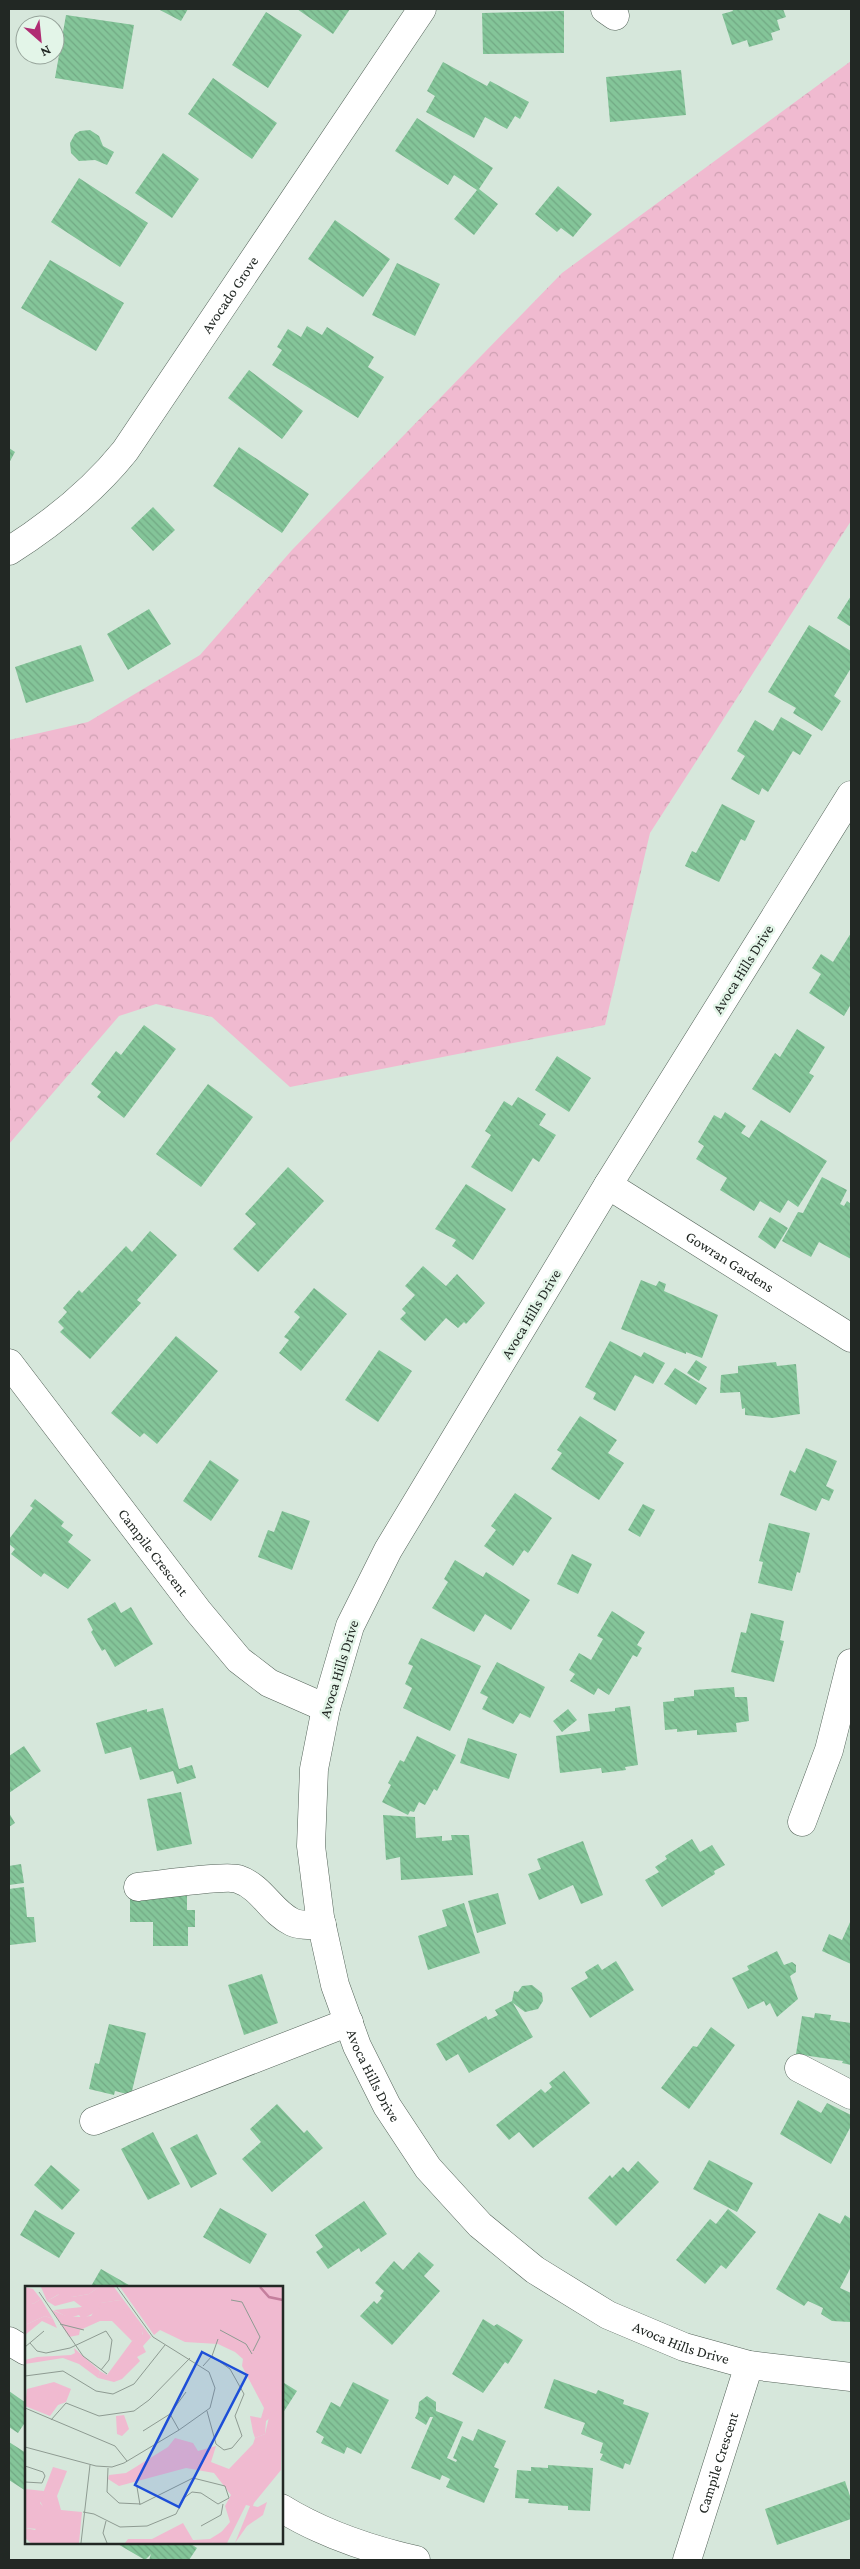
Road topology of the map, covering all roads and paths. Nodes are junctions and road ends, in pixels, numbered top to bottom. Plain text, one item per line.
1 (422, 9) edge
2 (9, 551) edge
3 (851, 796) edge
4 (608, 1186) junction
5 (851, 1338) edge
6 (9, 1363) edge
7 (851, 1663) edge
8 (326, 1708) junction
9 (802, 1822) dead end
10 (138, 1887) dead end
11 (322, 1925) junction
12 (349, 2022) junction
13 (799, 2068) dead end
14 (851, 2095) edge
15 (94, 2121) dead end
16 (9, 2341) edge
17 (25, 2350) edge
18 (749, 2365) junction
19 (851, 2377) edge
20 (282, 2509) edge
21 (416, 2560) edge
22 (687, 2560) edge

1 - 2 street, Avocado Grove
3 - 4 street, Avoca Hills Drive
4 - 5 street, Gowran Gardens
4 - 8 street, Avoca Hills Drive
6 - 8 street, Campile Crescent
7 - 9 street
8 - 11 street, Avoca Hills Drive
10 - 11 street
11 - 12 street, Avoca Hills Drive
12 - 15 street
12 - 18 street, Avoca Hills Drive
13 - 14 street
16 - 17 street
18 - 19 street, Avoca Hills Drive
18 - 22 street, Campile Crescent
20 - 21 street

